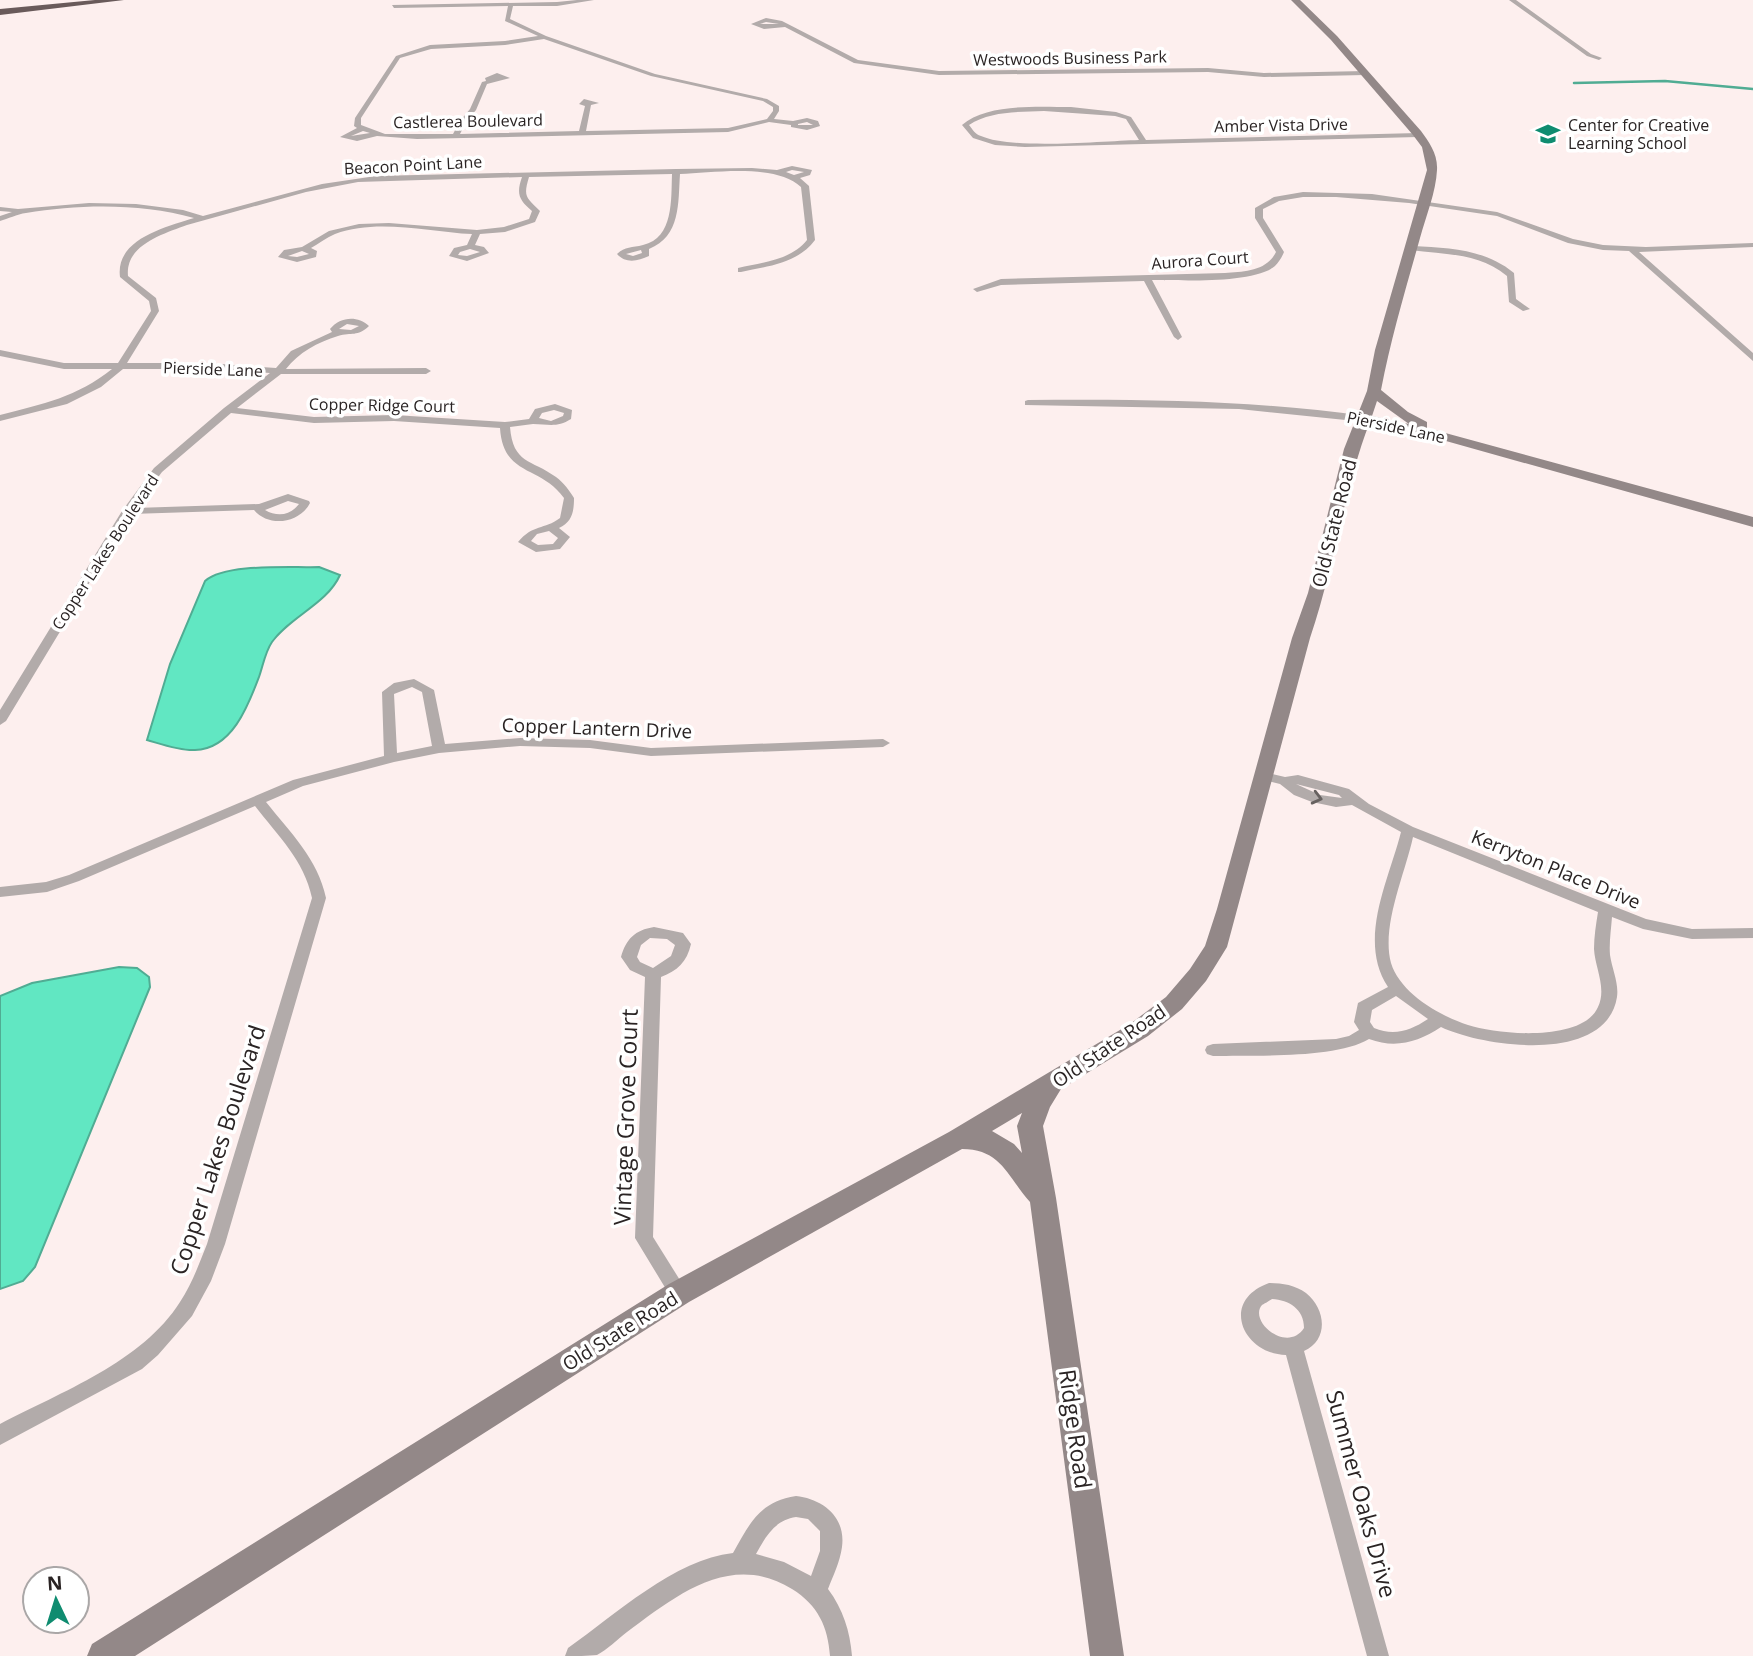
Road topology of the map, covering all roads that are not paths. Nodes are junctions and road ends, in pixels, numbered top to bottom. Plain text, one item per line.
1 (62, 0) edge
2 (118, 0) edge
3 (591, 0) edge
4 (1295, 0) edge
5 (1512, 0) edge
6 (511, 5) junction
7 (0, 6) edge
8 (394, 6) dead end
9 (0, 12) edge
10 (785, 26) dead end
11 (544, 37) junction
12 (1600, 58) dead end
13 (1365, 73) junction
14 (491, 81) dead end
15 (588, 105) dead end
16 (769, 120) junction
17 (794, 123) dead end
18 (361, 128) junction
19 (376, 134) junction
20 (582, 134) junction
21 (1418, 135) junction
22 (456, 136) junction
23 (1144, 142) junction
24 (676, 171) junction
25 (776, 173) junction
26 (526, 175) junction
27 (794, 178) junction
28 (1424, 204) junction
29 (0, 209) edge
30 (18, 211) junction
31 (0, 219) edge
32 (205, 219) junction
33 (477, 233) junction
34 (1753, 245) edge
35 (470, 247) dead end
36 (305, 248) dead end
37 (645, 248) dead end
38 (1413, 248) junction
39 (1630, 248) junction
40 (741, 270) dead end
41 (1147, 278) junction
42 (977, 289) dead end
43 (1526, 309) dead end
44 (338, 333) dead end
45 (1178, 337) dead end
46 (0, 353) edge
47 (1753, 358) edge
48 (120, 367) junction
49 (426, 370) dead end
50 (278, 372) junction
51 (1374, 391) junction
52 (1028, 402) dead end
53 (227, 410) junction
54 (0, 418) edge
55 (1365, 419) junction
56 (537, 421) dead end
57 (506, 425) junction
58 (1450, 437) junction
59 (260, 507) dead end
60 (127, 511) junction
61 (1753, 522) edge
62 (553, 529) dead end
63 (0, 721) edge
64 (883, 743) dead end
65 (439, 749) junction
66 (391, 758) junction
67 (1275, 778) junction
68 (257, 800) junction
69 (1408, 830) junction
70 (0, 892) edge
71 (1605, 911) junction
72 (1753, 933) edge
73 (653, 974) dead end
74 (1398, 988) junction
75 (1439, 1020) junction
76 (1368, 1032) junction
77 (1213, 1049) dead end
78 (1051, 1084) junction
79 (958, 1139) junction
80 (1044, 1202) junction
81 (679, 1293) junction
82 (1293, 1346) dead end
83 (0, 1435) edge
84 (740, 1562) junction
85 (816, 1591) junction
86 (104, 1656) edge
87 (576, 1656) edge
88 (841, 1656) edge
89 (1107, 1656) edge
90 (1378, 1656) edge

1 - 7 highway
2 - 9 highway
3 - 6 street
4 - 13 street, Old State Road
5 - 12 street
6 - 8 street
6 - 11 street
10 - 13 street, Westwoods Business Park
11 - 16 street
11 - 18 street, Castlerea Boulevard
13 - 21 street, Old State Road
14 - 22 street
15 - 20 street
16 - 17 street
16 - 20 street, Castlerea Boulevard
18 - 19 street, Castlerea Boulevard
18 - 19 street
19 - 22 street, Castlerea Boulevard
20 - 22 street, Castlerea Boulevard
21 - 23 street, Amber Vista Drive
21 - 28 street, Old State Road
23 - 23 street, Amber Vista Drive
24 - 25 street, Beacon Point Lane
24 - 26 street, Beacon Point Lane
24 - 37 street
25 - 27 street, Beacon Point Lane
25 - 27 street
26 - 32 street, Beacon Point Lane
26 - 33 street
27 - 40 street
28 - 38 street, Old State Road
28 - 39 street, Aurora Court
28 - 41 street, Aurora Court
29 - 30 street
30 - 31 street
30 - 32 street
32 - 48 street, Beacon Point Lane
33 - 35 street
33 - 36 street
34 - 39 street, Aurora Court
38 - 43 street
38 - 51 street, Old State Road
39 - 47 street
41 - 42 street, Aurora Court
41 - 45 street
44 - 50 street, Copper Lakes Boulevard
46 - 48 street, Pierside Lane
48 - 50 street, Pierside Lane
48 - 54 street, Beacon Point Lane
49 - 50 street, Pierside Lane
50 - 53 street, Copper Lakes Boulevard
51 - 55 street, Old State Road
51 - 58 street
52 - 55 street, Pierside Lane
53 - 57 street, Copper Ridge Court
53 - 60 street, Copper Lakes Boulevard
55 - 58 street, Pierside Lane
55 - 67 street, Old State Road
56 - 57 street, Copper Ridge Court
57 - 62 street
58 - 61 street, Pierside Lane
59 - 60 street
60 - 63 street, Copper Lakes Boulevard
64 - 65 street, Copper Lantern Drive
65 - 66 street, Copper Lantern Drive
65 - 66 street
66 - 68 street, Copper Lantern Drive
67 - 69 street, Kerryton Place Drive
67 - 78 street, Old State Road
68 - 70 street, Copper Lantern Drive
68 - 83 street, Copper Lakes Boulevard
69 - 71 street, Kerryton Place Drive
69 - 74 street
71 - 72 street, Kerryton Place Drive
71 - 75 street
73 - 81 street, Vintage Grove Court
74 - 75 street
74 - 76 street
75 - 76 street
76 - 77 street
78 - 79 street, Old State Road
78 - 80 street, Ridge Road
79 - 80 street, Ridge Road
79 - 81 street, Old State Road
80 - 89 street, Ridge Road
81 - 86 street, Old State Road
82 - 90 street, Summer Oaks Drive
84 - 85 street
84 - 85 street
84 - 87 street
85 - 88 street

